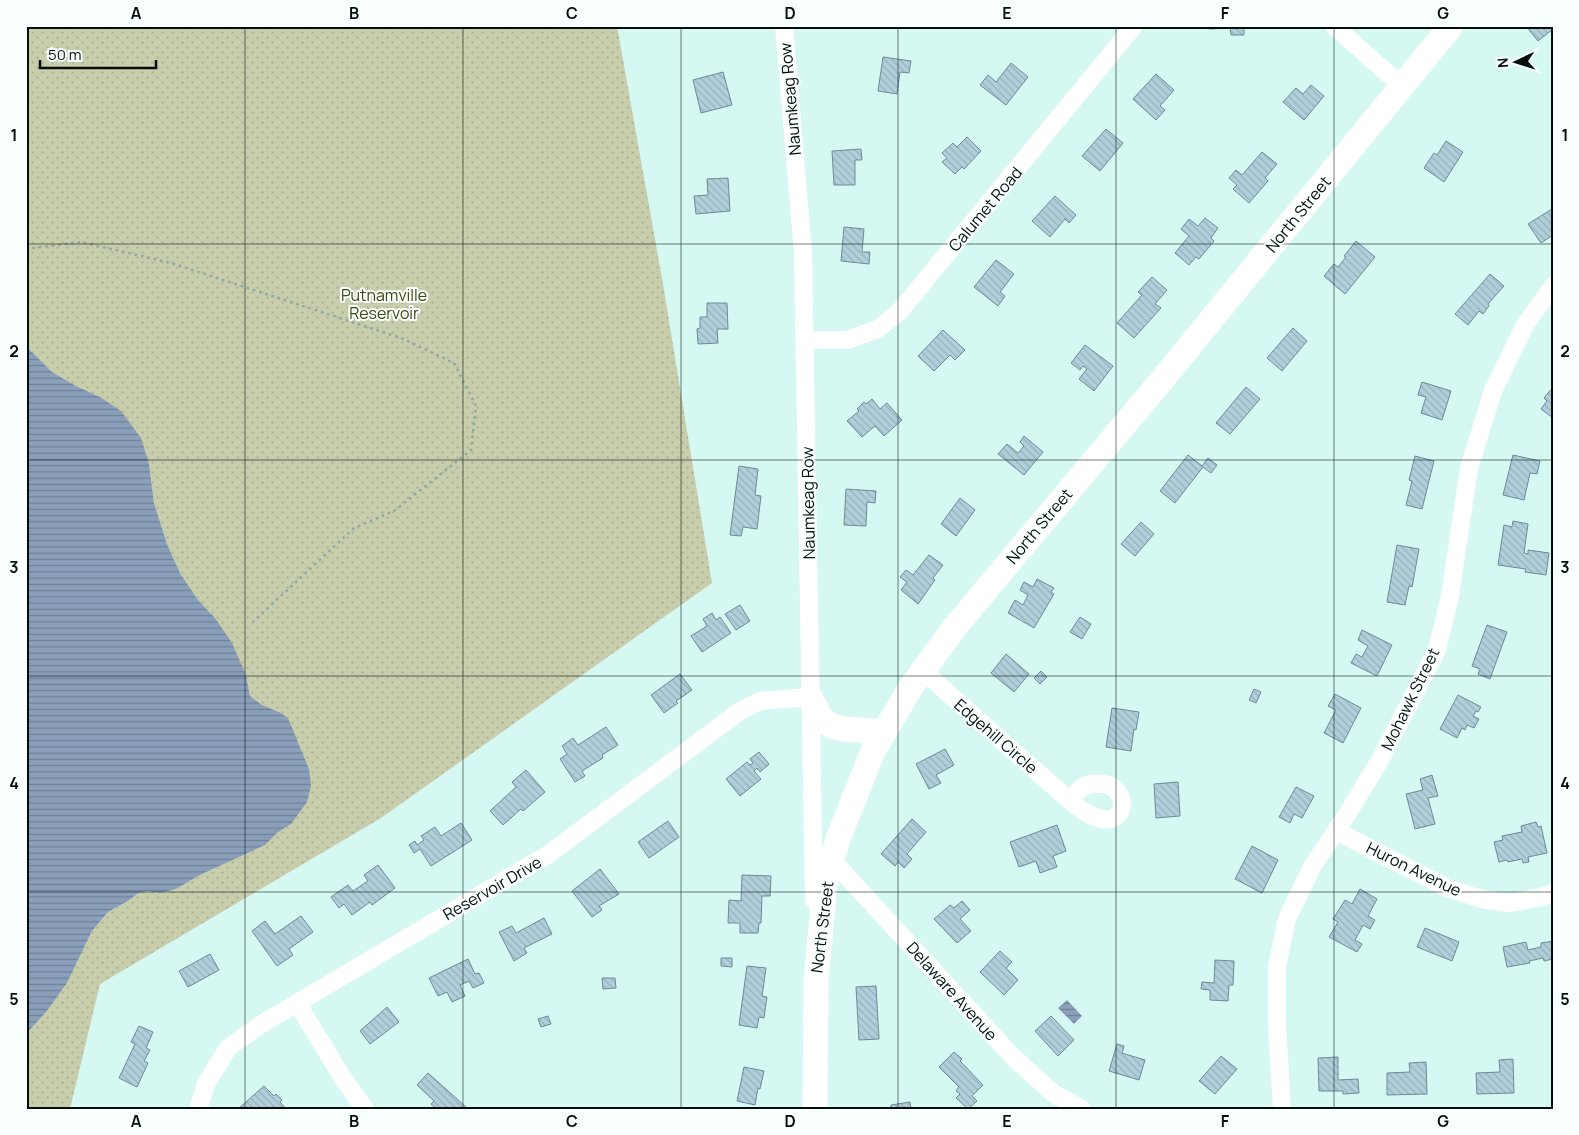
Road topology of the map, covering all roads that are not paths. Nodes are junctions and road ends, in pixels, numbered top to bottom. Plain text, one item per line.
1 (784, 26) edge
2 (1134, 26) edge
3 (1334, 26) edge
4 (1451, 26) edge
5 (1402, 86) junction
6 (1553, 286) edge
7 (806, 340) junction
8 (923, 671) junction
9 (810, 697) junction
10 (885, 731) junction
11 (1069, 800) dead end
12 (1336, 831) junction
13 (832, 860) junction
14 (1553, 893) edge
15 (816, 981) junction
16 (297, 1003) junction
17 (198, 1109) edge
18 (365, 1109) edge
19 (815, 1109) edge
20 (1082, 1109) edge
21 (1282, 1109) edge

1 - 7 street, Naumkeag Row
2 - 7 street, Calumet Road
3 - 5 street
4 - 5 street, North Street
5 - 8 street, North Street
6 - 12 street, Mohawk Street
7 - 9 street, Naumkeag Row
8 - 10 street, North Street
8 - 11 street, Edgehill Circle
9 - 10 street
9 - 15 street, Naumkeag Row
9 - 16 street, Reservoir Drive
10 - 13 street, North Street
12 - 14 street, Huron Avenue
12 - 21 street, Mohawk Street
13 - 15 street, North Street
13 - 20 street, Delaware Avenue
15 - 19 street, North Street
16 - 17 street, Reservoir Drive
16 - 18 street

